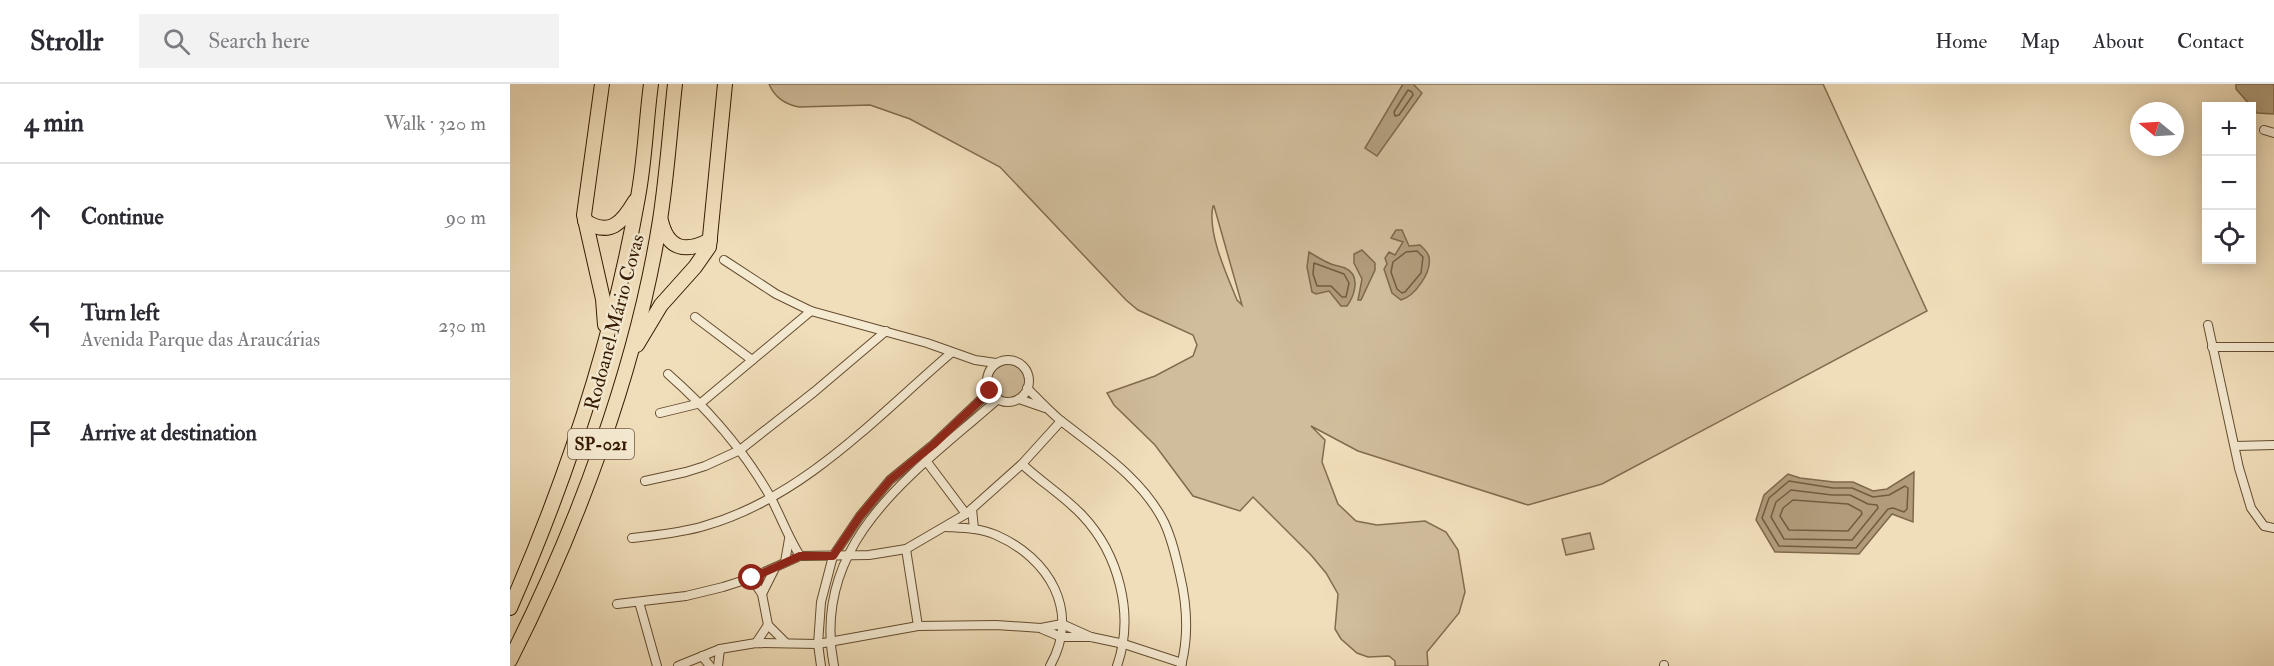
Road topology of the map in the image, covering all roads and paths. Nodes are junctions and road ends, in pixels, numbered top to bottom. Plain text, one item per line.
1 (602, 84) edge
2 (651, 84) edge
3 (675, 84) edge
4 (725, 84) edge
5 (2264, 130) dead end
6 (2274, 133) edge
7 (639, 194) junction
8 (660, 219) junction
9 (585, 221) junction
10 (710, 240) junction
11 (724, 260) dead end
12 (811, 311) junction
13 (695, 317) dead end
14 (2208, 325) dead end
15 (886, 331) junction
16 (2212, 346) junction
17 (2274, 347) edge
18 (951, 353) junction
19 (752, 360) junction
20 (975, 360) junction
21 (600, 361) junction
22 (996, 363) junction
23 (626, 364) junction
24 (668, 374) dead end
25 (988, 375) junction
26 (1028, 388) junction
27 (990, 391) junction
28 (998, 399) junction
29 (1019, 399) junction
30 (701, 403) junction
31 (1049, 410) junction
32 (660, 413) dead end
33 (1061, 421) junction
34 (2274, 445) edge
35 (2235, 446) junction
36 (740, 450) junction
37 (927, 462) junction
38 (1022, 464) junction
39 (645, 481) dead end
40 (771, 499) junction
41 (969, 511) junction
42 (946, 527) junction
43 (2274, 528) edge
44 (974, 529) junction
45 (632, 538) dead end
46 (789, 539) junction
47 (906, 549) junction
48 (848, 555) junction
49 (800, 556) junction
50 (833, 556) junction
51 (785, 562) junction
52 (775, 567) junction
53 (752, 578) junction
54 (762, 594) junction
55 (639, 602) junction
56 (617, 604) dead end
57 (510, 608) edge
58 (1062, 624) junction
59 (768, 625) junction
60 (918, 626) junction
61 (1041, 628) junction
62 (1061, 637) junction
63 (1091, 637) junction
64 (831, 642) junction
65 (756, 643) junction
66 (786, 643) junction
67 (818, 644) junction
68 (1123, 644) junction
69 (720, 649) junction
70 (702, 656) junction
71 (510, 660) edge
72 (1181, 664) edge
73 (657, 666) edge
74 (678, 666) edge
75 (710, 666) edge
76 (718, 666) edge
77 (821, 666) edge
78 (834, 666) edge
79 (1050, 666) edge
80 (1117, 666) edge

1 - 9 highway
2 - 7 highway, Rodoanel Mário Covas / SP-021
3 - 8 highway, Rodoanel Mário Covas / SP-021
4 - 10 highway
5 - 6 street
7 - 9 highway
7 - 21 highway, Rodoanel Mário Covas / SP-021
8 - 10 highway
8 - 23 highway, Rodoanel Mário Covas / SP-021
9 - 21 highway
10 - 23 highway
11 - 12 street
12 - 15 street
12 - 19 street
13 - 19 street
14 - 16 street
15 - 18 street
15 - 36 street
16 - 17 street
16 - 35 street
18 - 20 street
18 - 40 street
19 - 30 street
20 - 22 street
20 - 25 street
21 - 57 highway, Rodoanel Mário Covas / SP-021
22 - 25 street
22 - 26 street
23 - 71 highway, Rodoanel Mário Covas / SP-021
24 - 30 street
25 - 27 street
26 - 29 street
26 - 31 street
27 - 28 street
27 - 50 street
28 - 29 street
28 - 37 street
29 - 31 street
30 - 32 street
30 - 36 street
31 - 33 street
33 - 38 street
33 - 72 street
34 - 35 street
35 - 43 street
36 - 39 street
36 - 40 street
37 - 41 street
37 - 48 street
38 - 41 street
38 - 68 street
40 - 45 street
40 - 46 street
41 - 42 street
41 - 44 street
42 - 44 street
42 - 47 street
44 - 58 street
46 - 49 street
46 - 51 street
47 - 48 street
47 - 60 street
48 - 50 street
48 - 64 street
49 - 50 street
49 - 51 street
50 - 67 street
51 - 52 street
52 - 53 street
52 - 54 street
53 - 54 street
53 - 55 street
54 - 59 street
55 - 56 street
55 - 73 street
58 - 61 street
58 - 62 street
58 - 63 street
59 - 65 street
59 - 66 street
60 - 61 street
60 - 64 street
61 - 62 street
62 - 63 street
62 - 79 street
63 - 68 street
64 - 67 street
64 - 78 street
65 - 66 street
65 - 69 street
66 - 67 street
67 - 77 street
68 - 72 street
68 - 80 street
69 - 70 street
69 - 76 street
70 - 74 street
70 - 75 street

